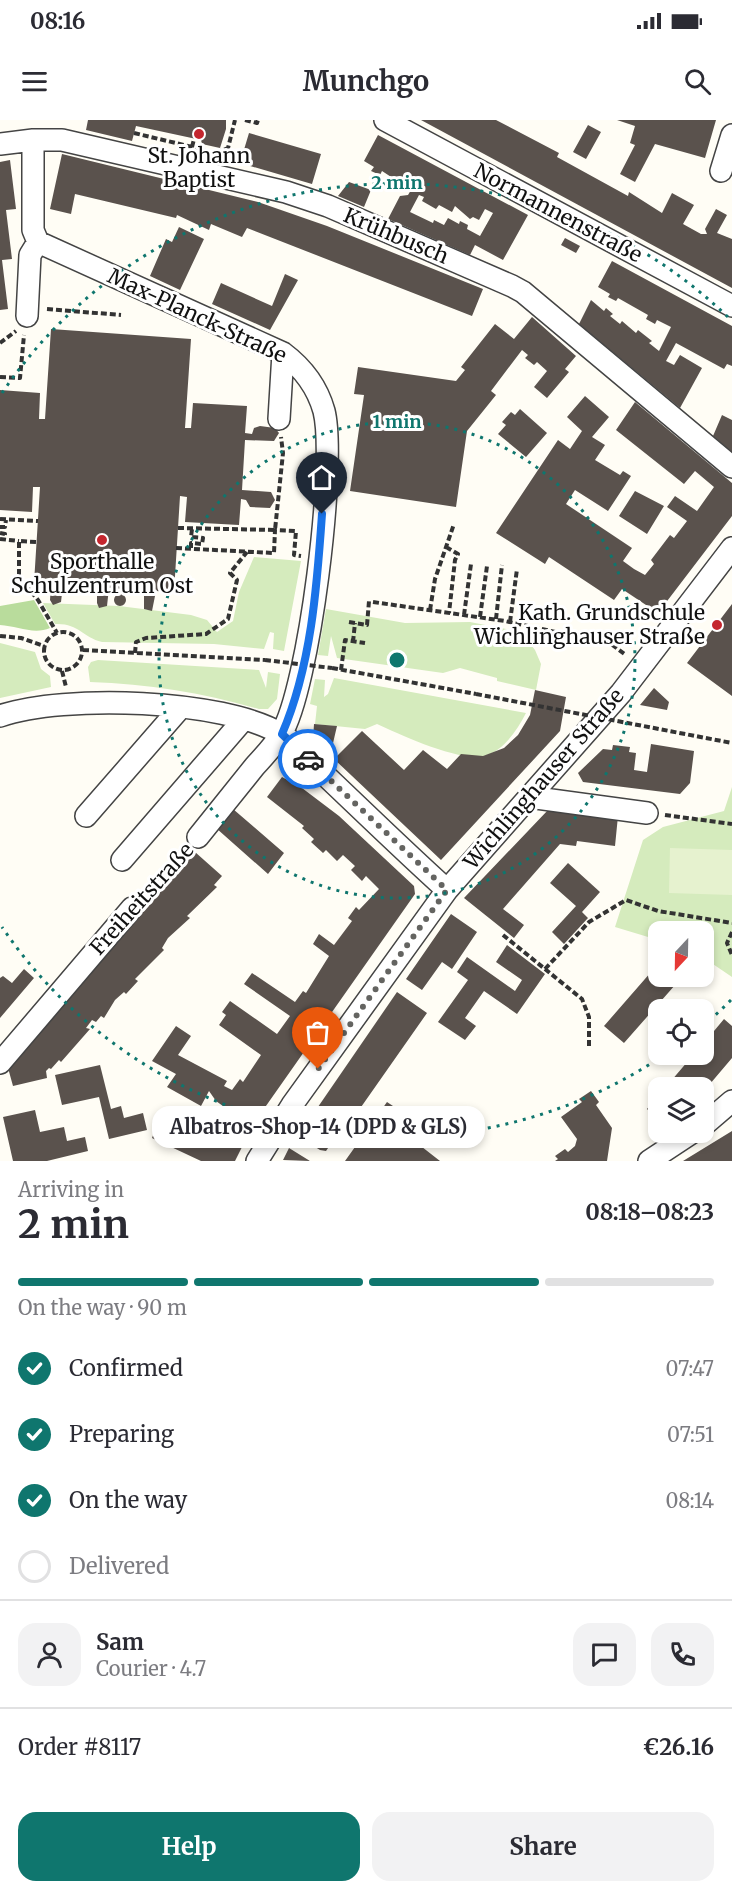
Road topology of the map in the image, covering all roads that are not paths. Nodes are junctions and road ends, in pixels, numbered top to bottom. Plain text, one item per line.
1 (385, 120) edge
2 (33, 140) junction
3 (0, 144) edge
4 (38, 242) junction
5 (732, 306) edge
6 (30, 325) road end
7 (283, 353) junction
8 (279, 419) road end
9 (732, 467) edge
10 (732, 548) edge
11 (181, 707) junction
12 (0, 716) edge
13 (244, 718) junction
14 (282, 734) junction
15 (529, 797) junction
16 (647, 813) road end
17 (86, 816) dead end
18 (198, 837) road end
19 (122, 860) dead end
20 (447, 890) junction
21 (132, 908) road end
22 (0, 1063) edge
23 (732, 1101) edge
24 (714, 1116) edge
25 (678, 1143) edge
26 (257, 1161) edge
27 (649, 1161) edge

1 - 5 street, Normannenstraße
2 - 3 street, Krühbusch
2 - 4 street
2 - 9 street, Krühbusch
4 - 6 street
4 - 7 street, Max-Planck-Straße
7 - 8 street
7 - 14 street, Max-Planck-Straße
10 - 15 street, Wichlinghauser Straße
11 - 12 street
11 - 13 street
11 - 17 street
13 - 14 street
13 - 19 street
14 - 18 street, Freiheitstraße
14 - 20 street
15 - 16 street
15 - 20 street, Wichlinghauser Straße
20 - 26 street, Wichlinghauser Straße
21 - 22 street, Freiheitstraße
23 - 24 street
25 - 27 street

